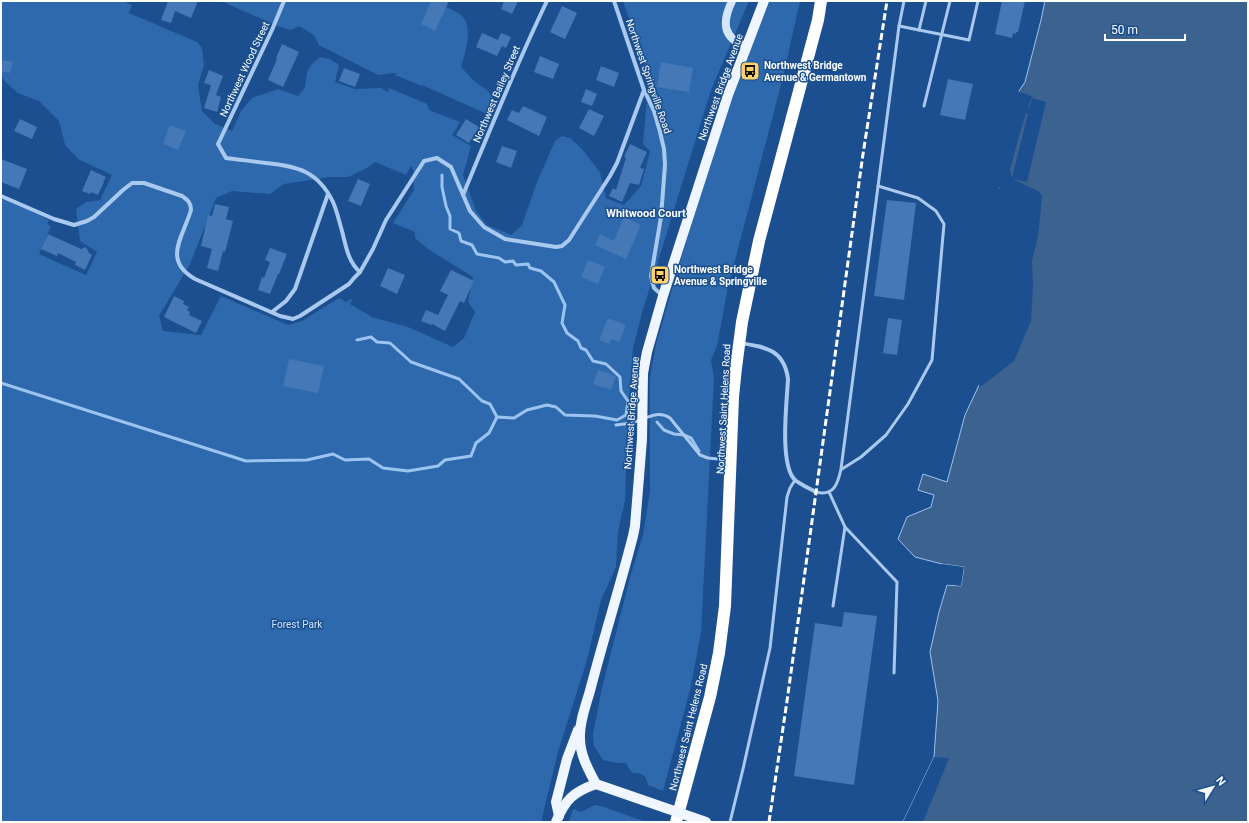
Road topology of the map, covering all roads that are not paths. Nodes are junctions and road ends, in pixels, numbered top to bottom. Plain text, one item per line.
1 (284, 1) edge
2 (547, 1) edge
3 (614, 1) edge
4 (732, 1) edge
5 (764, 1) edge
6 (821, 1) edge
7 (904, 1) edge
8 (926, 1) edge
9 (950, 1) edge
10 (978, 1) edge
11 (899, 26) junction
12 (919, 30) junction
13 (942, 35) junction
14 (747, 47) junction
15 (644, 90) junction
16 (924, 106) dead end
17 (878, 186) junction
18 (328, 194) junction
19 (463, 195) junction
20 (1, 196) edge
21 (360, 272) junction
22 (664, 296) junction
23 (272, 312) junction
24 (739, 342) junction
25 (616, 425) dead end
26 (732, 461) junction
27 (841, 469) junction
28 (795, 480) junction
29 (816, 492) joint
30 (830, 492) junction
31 (845, 527) junction
32 (833, 606) dead end
33 (894, 673) dead end
34 (583, 718) junction
35 (596, 784) junction
36 (557, 819) edge
37 (676, 822) edge
38 (706, 822) edge
39 (730, 822) edge

1 - 18 street, Northwest Wood Street
2 - 19 street, Northwest Bailey Street
3 - 15 street, Northwest Springville Road
4 - 14 main road
5 - 14 main road, Northwest Bridge Avenue
6 - 24 highway, Northwest Saint Helens Road
7 - 11 lane
8 - 12 lane
9 - 13 lane
10 - 13 lane
11 - 12 lane
11 - 17 lane
12 - 13 lane
13 - 16 lane
14 - 22 main road, Northwest Bridge Avenue
15 - 19 street
15 - 22 street, Northwest Springville Road
17 - 27 lane
17 - 27 lane
18 - 21 street
18 - 23 street
19 - 21 street
20 - 23 street
21 - 23 street
22 - 34 main road, Northwest Bridge Avenue, bridge
24 - 26 highway, Northwest Saint Helens Road
24 - 28 street
25 - 26 lane
26 - 37 highway, Northwest Saint Helens Road
27 - 30 lane
28 - 29 street
28 - 39 lane
29 - 30 lane
30 - 31 lane
31 - 32 lane
31 - 33 lane
34 - 35 main road, Northwest Bridge Avenue
34 - 36 main road, Northwest Bridge Avenue
35 - 36 main road, Northwest Bridge Avenue
35 - 38 main road, bridge

